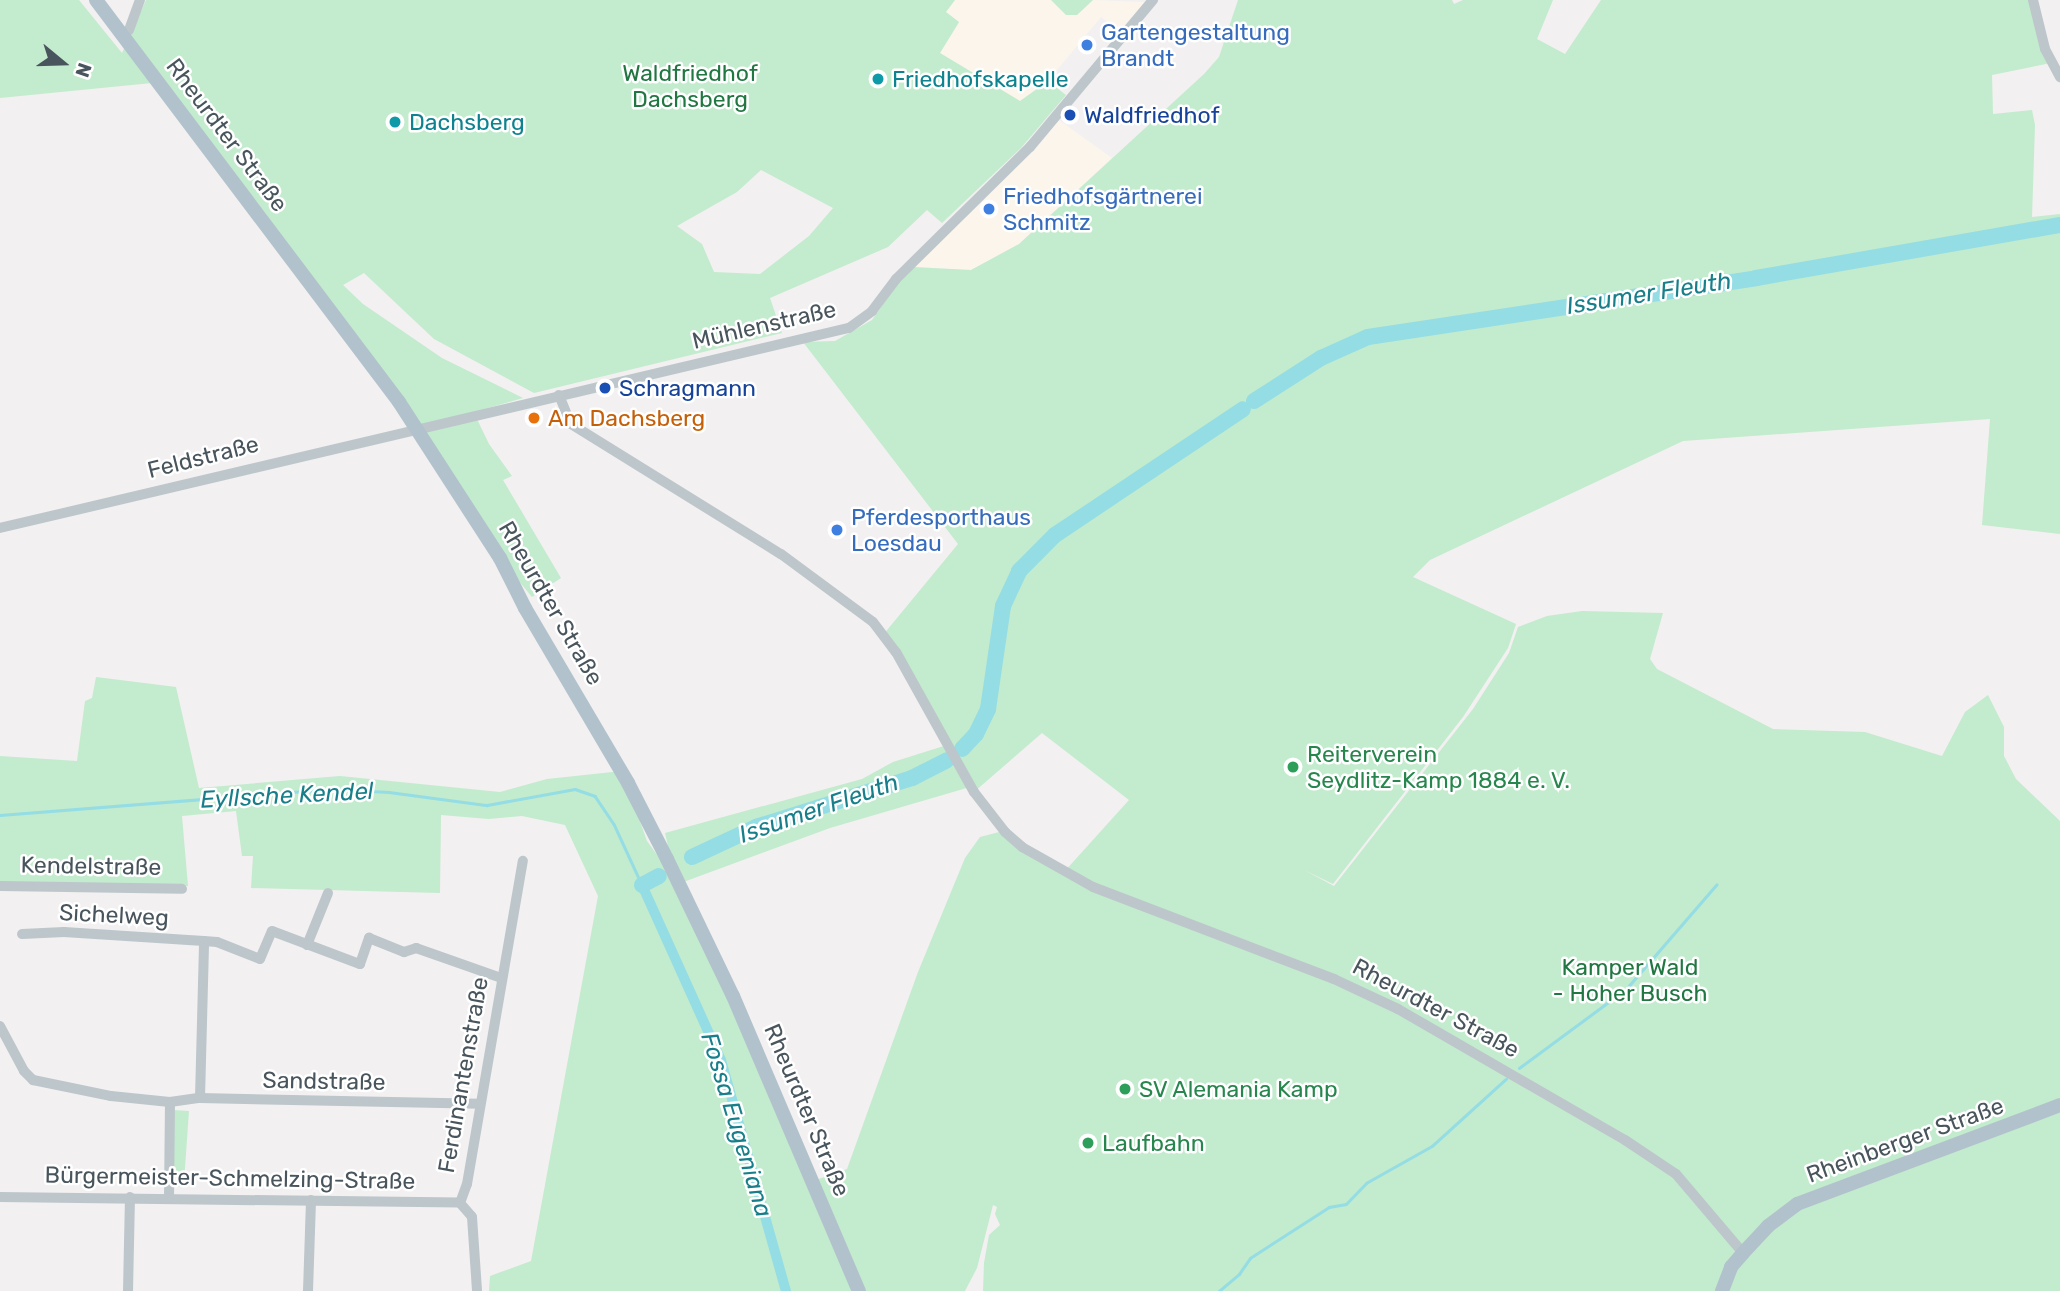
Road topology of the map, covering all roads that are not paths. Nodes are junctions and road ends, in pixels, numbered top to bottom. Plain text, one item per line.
1 (96, 0) edge
2 (140, 0) edge
3 (1153, 0) edge
4 (2033, 0) edge
5 (124, 34) junction
6 (2060, 77) edge
7 (559, 395) junction
8 (417, 429) junction
9 (0, 528) edge
10 (523, 861) dead end
11 (0, 886) edge
12 (182, 889) dead end
13 (327, 893) dead end
14 (22, 934) dead end
15 (204, 941) junction
16 (307, 945) junction
17 (501, 978) junction
18 (0, 1026) edge
19 (200, 1098) junction
20 (170, 1102) junction
21 (479, 1104) junction
22 (2060, 1105) edge
23 (0, 1197) edge
24 (130, 1197) junction
25 (169, 1197) junction
26 (312, 1200) junction
27 (460, 1203) junction
28 (1743, 1252) junction
29 (128, 1291) edge
30 (308, 1291) edge
31 (477, 1291) edge
32 (859, 1291) edge
33 (1722, 1291) edge

1 - 5 main road, Rheurdter Straße
2 - 5 street
3 - 7 street, Mühlenstraße
4 - 6 street
5 - 8 main road, Rheurdter Straße
7 - 8 street, Mühlenstraße
7 - 28 street, Rheurdter Straße
8 - 9 street, Feldstraße
8 - 32 main road, Rheurdter Straße
10 - 17 street, Ferdinantenstraße
11 - 12 street, Kendelstraße
13 - 16 street
14 - 15 street, Sichelweg
15 - 16 street, Sichelweg
15 - 19 street
16 - 17 street
17 - 21 street, Ferdinantenstraße
18 - 20 street, Sandstraße
19 - 20 street, Sandstraße
19 - 21 street, Sandstraße
20 - 25 street
21 - 27 street, Ferdinantenstraße
22 - 28 main road, Rheinberger Straße
23 - 24 street, Bürgermeister-Schmelzing-Straße
24 - 25 street, Bürgermeister-Schmelzing-Straße
24 - 29 street
25 - 26 street, Bürgermeister-Schmelzing-Straße
26 - 27 street, Bürgermeister-Schmelzing-Straße
26 - 30 street
27 - 31 street, Ferdinantenstraße
28 - 33 main road, Rheinberger Straße

